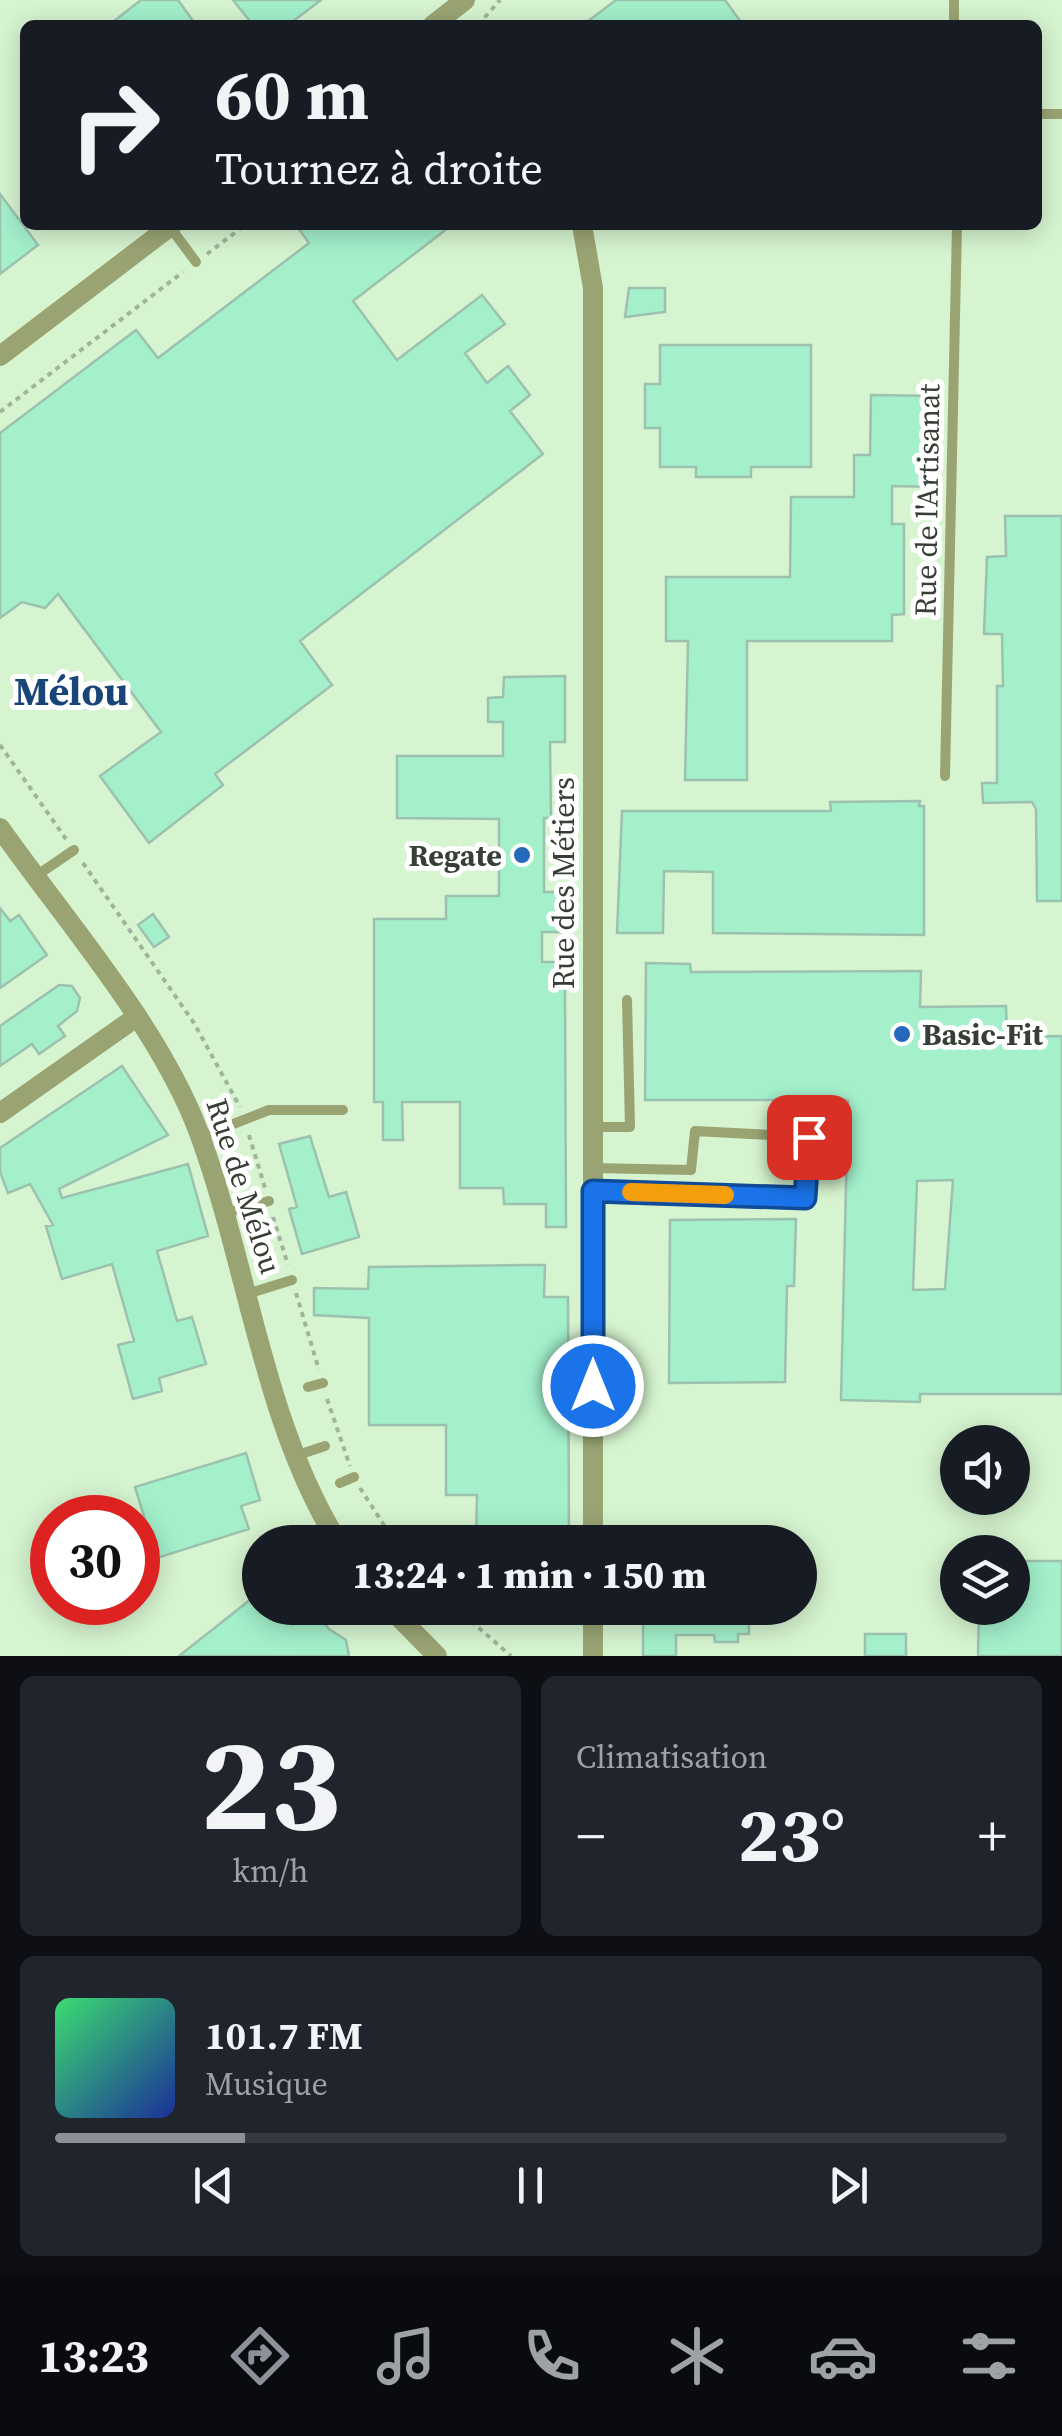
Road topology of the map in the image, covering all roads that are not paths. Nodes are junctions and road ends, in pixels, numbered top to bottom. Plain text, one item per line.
1 (465, 0) edge
2 (440, 20) edge
3 (166, 230) edge
4 (174, 230) edge
5 (583, 230) edge
6 (957, 230) edge
7 (196, 262) road end
8 (0, 356) edge
9 (945, 776) dead end
10 (0, 828) edge
11 (74, 850) dead end
12 (35, 877) junction
13 (627, 1000) dead end
14 (135, 1018) junction
15 (343, 1110) dead end
16 (0, 1112) edge
17 (593, 1128) junction
18 (200, 1136) junction
19 (593, 1168) junction
20 (593, 1191) junction
21 (269, 1201) dead end
22 (223, 1214) junction
23 (292, 1280) dead end
24 (248, 1294) junction
25 (322, 1382) dead end
26 (308, 1387) dead end
27 (325, 1446) dead end
28 (295, 1456) junction
29 (354, 1477) dead end
30 (340, 1483) dead end
31 (330, 1525) edge
32 (593, 1525) edge
33 (407, 1625) edge
34 (593, 1625) edge
35 (437, 1656) edge
36 (593, 1656) edge

1 - 2 street
3 - 8 street
4 - 7 lane
5 - 17 street, Rue des Métiers
6 - 9 lane, Rue de l'Artisanat
10 - 12 street, Rue de Mélou
11 - 12 lane
12 - 14 street, Rue de Mélou
13 - 17 lane
14 - 16 street
14 - 18 street, Rue de Mélou
15 - 18 lane
17 - 19 street, Rue des Métiers
18 - 22 street, Rue de Mélou
19 - 20 street, Rue des Métiers
19 - 20 lane
20 - 32 street, Rue des Métiers
21 - 22 lane
22 - 24 street, Rue de Mélou
23 - 24 lane
24 - 28 street, Rue de Mélou
25 - 26 lane
27 - 28 lane
28 - 31 street, Rue de Mélou
29 - 30 lane
33 - 35 street
34 - 36 street

